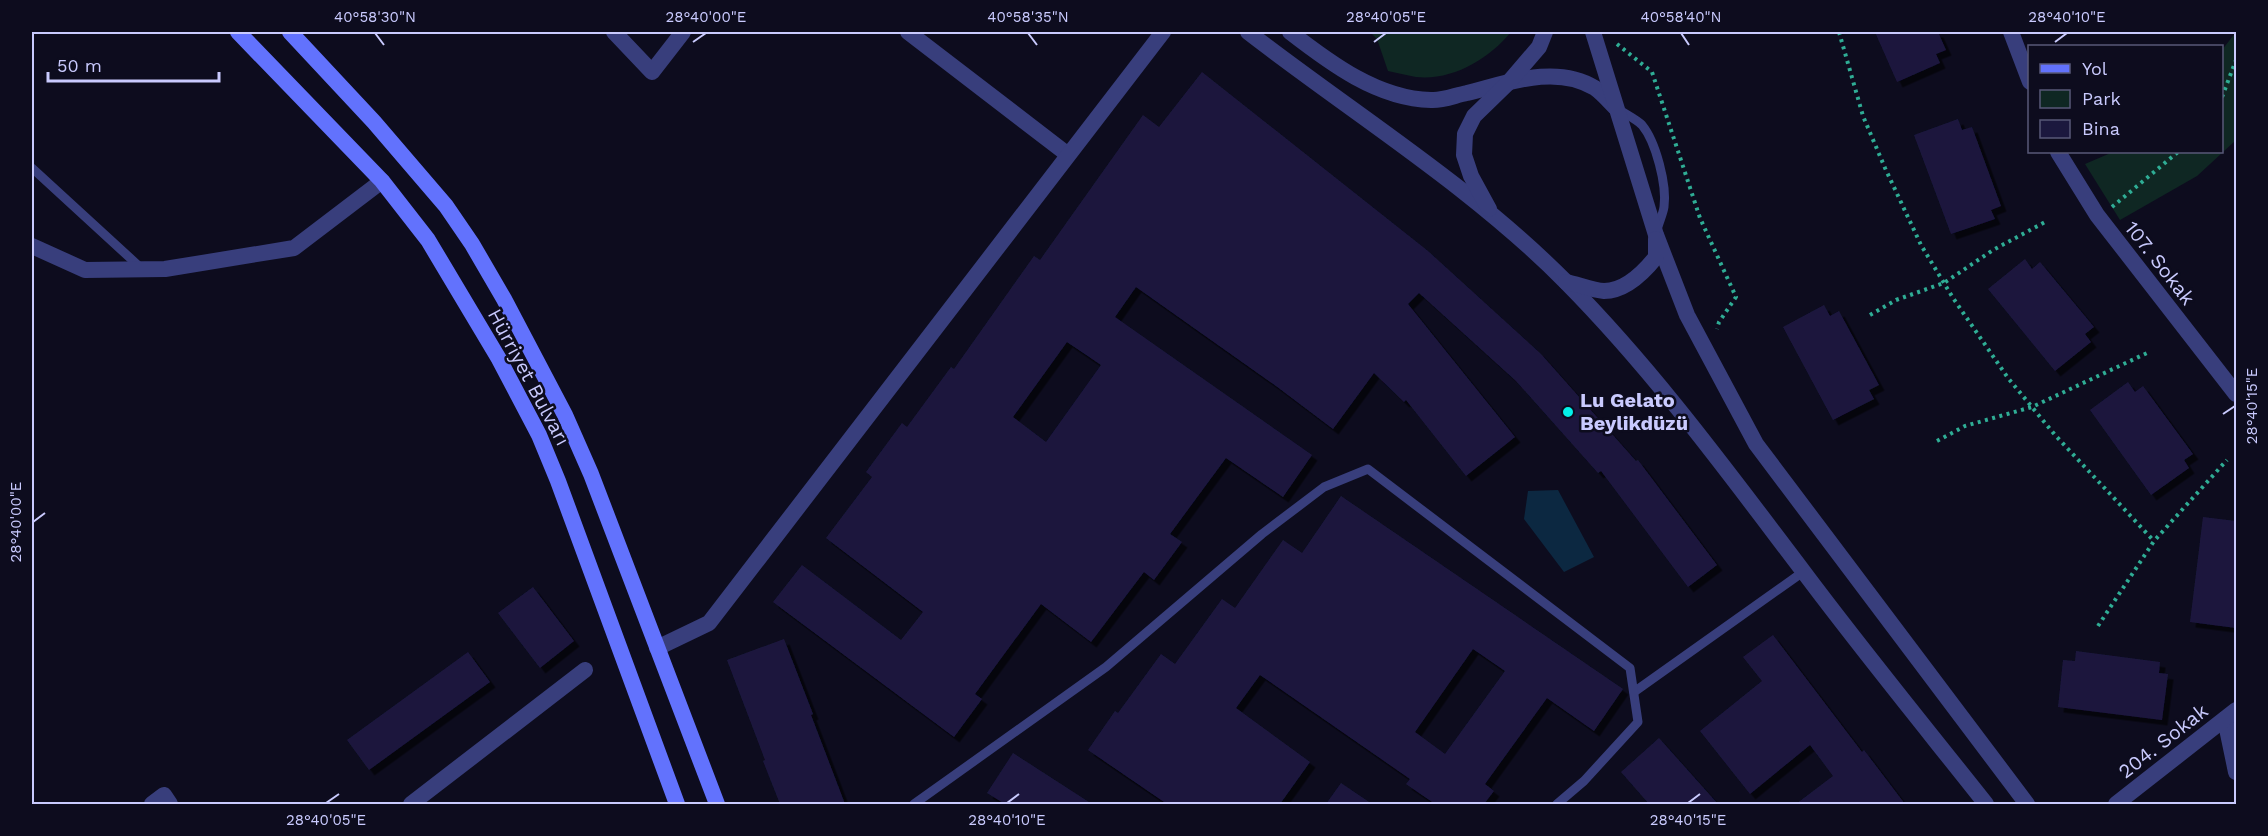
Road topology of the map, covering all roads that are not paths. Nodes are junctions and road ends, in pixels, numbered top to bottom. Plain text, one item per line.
1 (238, 32) edge
2 (290, 32) edge
3 (614, 32) edge
4 (683, 32) edge
5 (908, 32) edge
6 (1163, 32) edge
7 (1248, 32) edge
8 (1290, 32) edge
9 (1545, 32) edge
10 (1593, 32) edge
11 (2010, 32) edge
12 (2028, 77) edge
13 (1509, 82) junction
14 (1616, 108) junction
15 (2059, 153) edge
16 (1067, 154) junction
17 (32, 168) edge
18 (382, 181) junction
19 (1493, 215) junction
20 (1656, 235) junction
21 (32, 246) edge
22 (143, 270) junction
23 (1565, 282) junction
24 (2236, 394) edge
25 (1803, 572) junction
26 (657, 648) junction
27 (585, 670) dead end
28 (1634, 692) junction
29 (2231, 714) edge
30 (2236, 772) edge
31 (152, 804) edge
32 (170, 804) edge
33 (411, 804) edge
34 (677, 804) edge
35 (717, 804) edge
36 (914, 804) edge
37 (1557, 804) edge
38 (1986, 804) edge
39 (2027, 804) edge
40 (2116, 804) edge

1 - 18 main road, Hürriyet Bulvarı
2 - 26 main road, Hürriyet Bulvarı
3 - 4 street
5 - 16 street
6 - 16 street
7 - 19 street
8 - 13 street
9 - 13 street
10 - 14 street
11 - 12 street
13 - 14 street
13 - 19 street
14 - 20 street
14 - 20 lane
15 - 24 street, 107. Sokak
16 - 26 street
17 - 22 lane
18 - 22 street
18 - 34 main road, Hürriyet Bulvarı
19 - 23 street
20 - 23 street
20 - 39 street
21 - 22 street
23 - 25 street
25 - 28 lane
25 - 38 street
26 - 35 main road, Hürriyet Bulvarı
27 - 33 street
28 - 36 lane
28 - 37 lane
29 - 30 street
29 - 40 street, 204. Sokak
31 - 32 street

